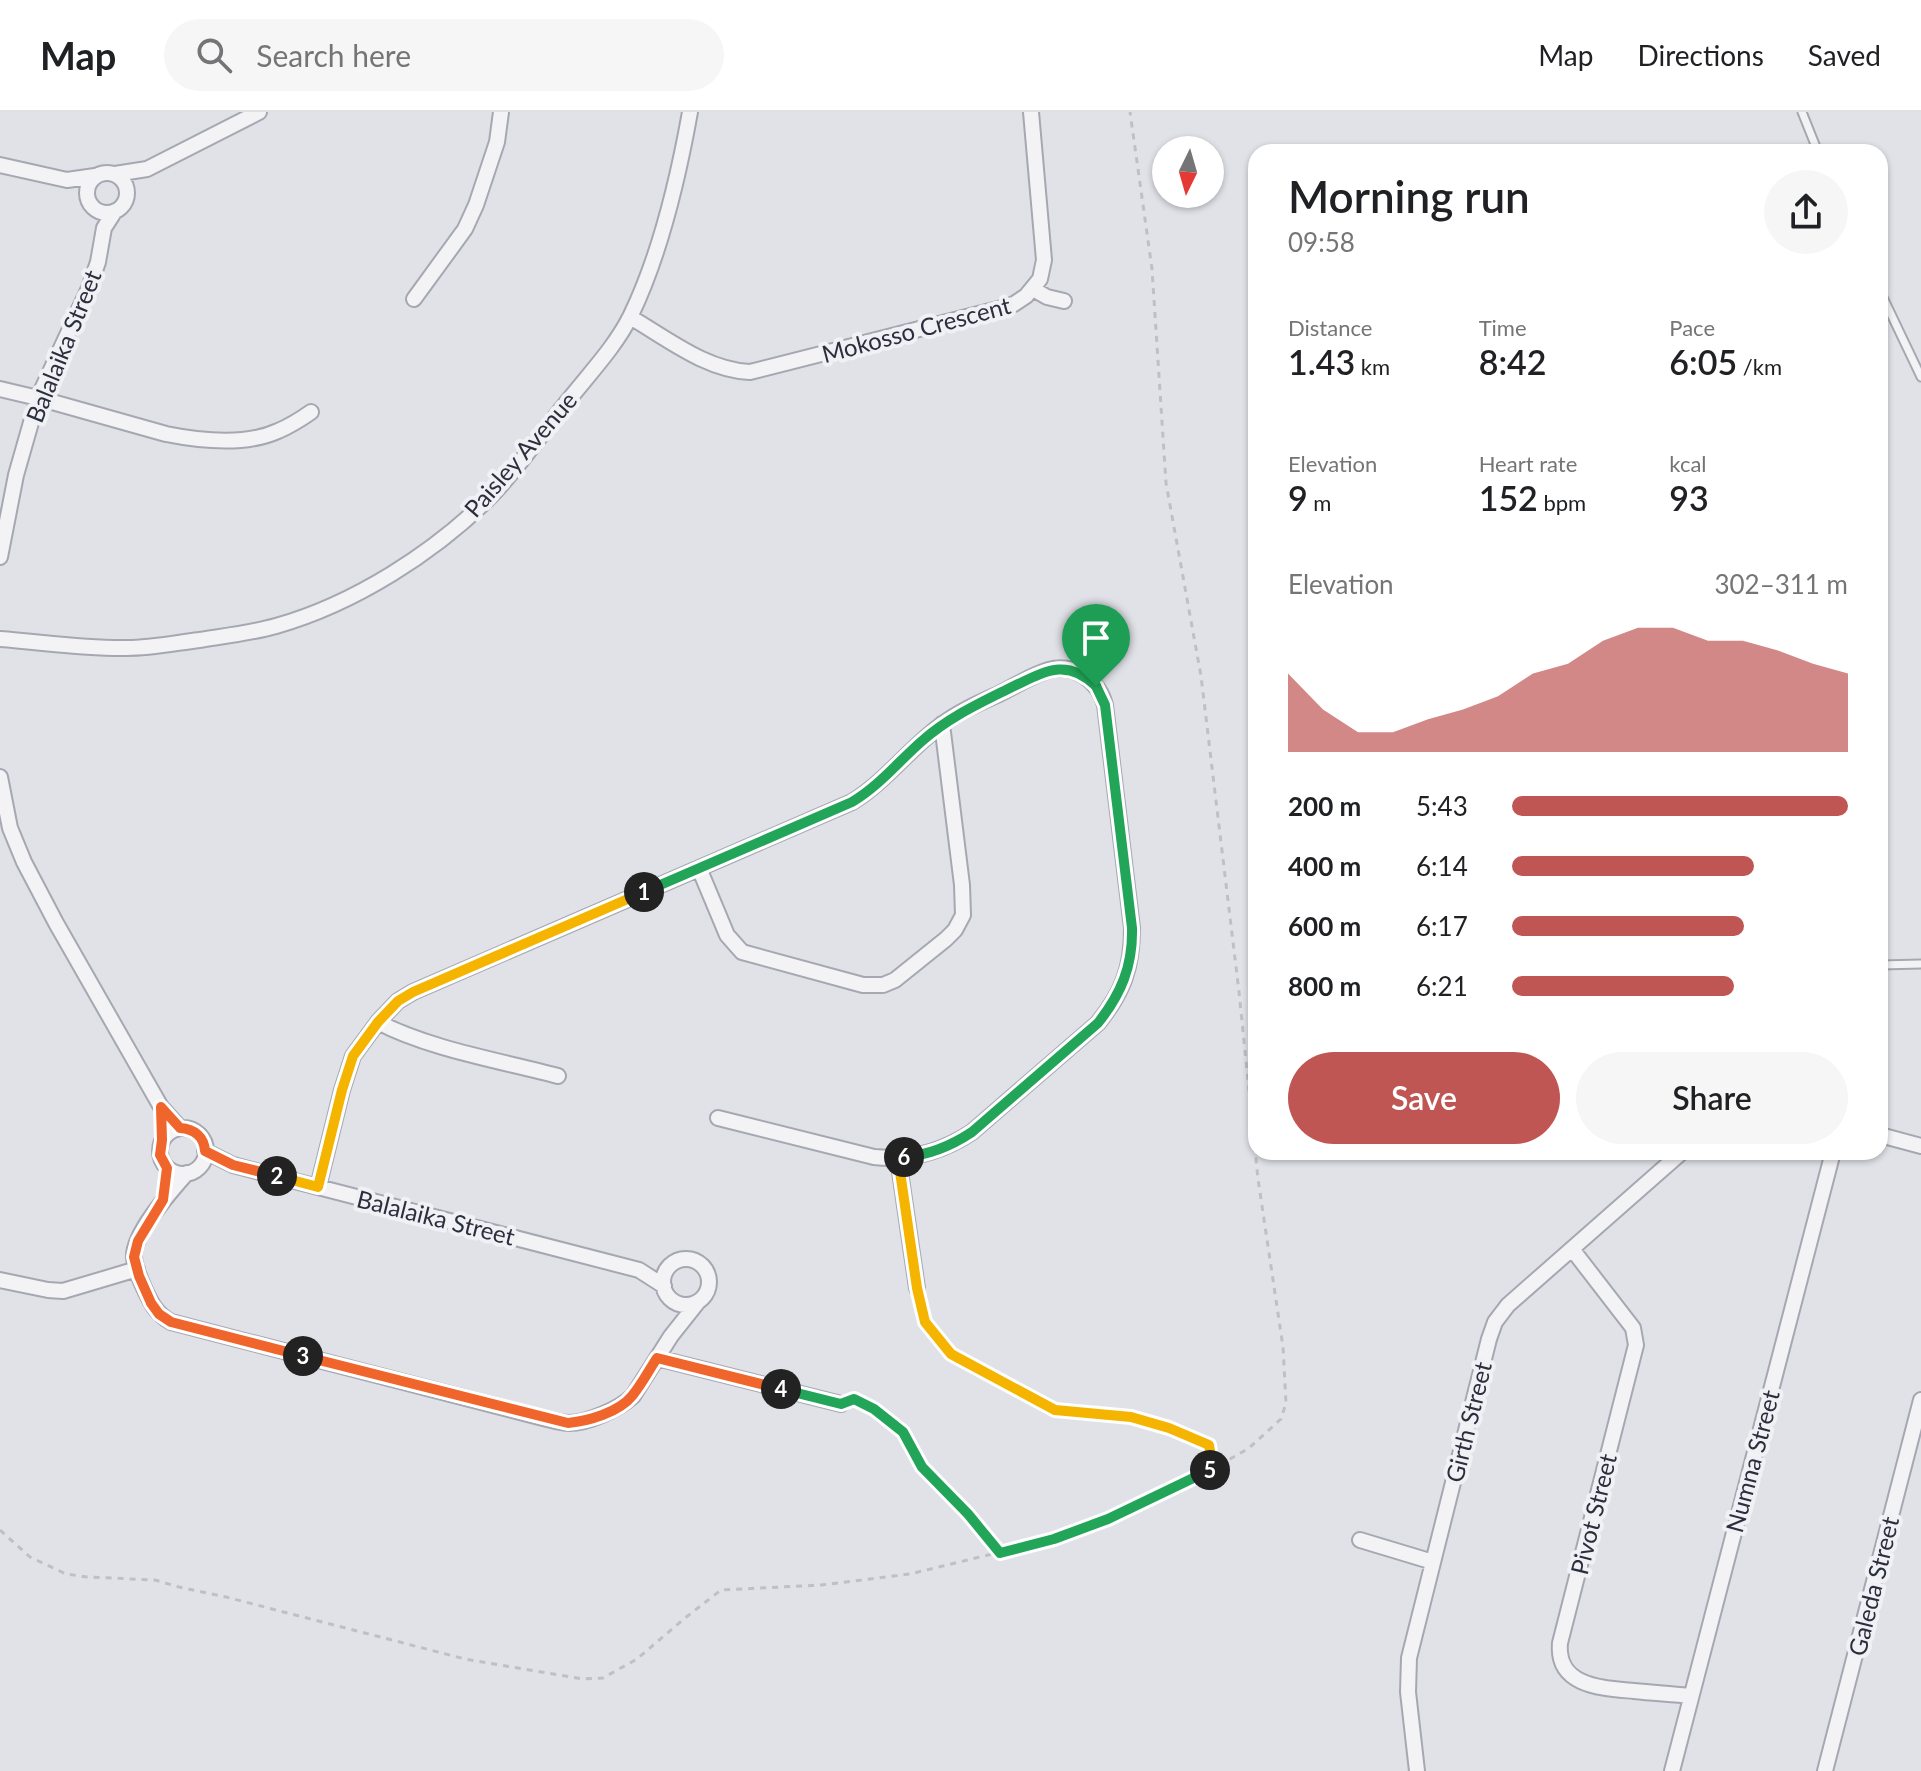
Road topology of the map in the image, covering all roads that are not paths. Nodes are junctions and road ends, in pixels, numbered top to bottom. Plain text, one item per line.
1 (259, 112) edge
2 (501, 112) edge
3 (690, 112) edge
4 (1031, 112) edge
5 (1802, 112) edge
6 (1815, 144) edge
7 (0, 165) edge
8 (147, 169) junction
9 (115, 174) junction
10 (95, 176) junction
11 (67, 180) junction
12 (127, 196) junction
13 (92, 205) junction
14 (115, 211) junction
15 (104, 228) junction
16 (1033, 289) junction
17 (414, 299) dead end
18 (1064, 301) dead end
19 (1888, 308) edge
20 (630, 317) junction
21 (1921, 377) edge
22 (0, 389) edge
23 (38, 398) junction
24 (311, 412) dead end
25 (0, 557) edge
26 (0, 639) edge
27 (942, 724) junction
28 (0, 777) edge
29 (2, 799) edge
30 (699, 868) junction
31 (1921, 964) edge
32 (1888, 965) edge
33 (378, 1022) junction
34 (558, 1076) dead end
35 (161, 1107) junction
36 (718, 1118) dead end
37 (180, 1128) junction
38 (1888, 1137) edge
39 (162, 1140) junction
40 (1921, 1146) edge
41 (898, 1158) junction
42 (1673, 1160) edge
43 (1831, 1160) edge
44 (198, 1163) junction
45 (167, 1168) junction
46 (318, 1187) junction
47 (163, 1200) junction
48 (1572, 1249) junction
49 (670, 1266) junction
50 (137, 1269) junction
51 (639, 1270) junction
52 (0, 1280) edge
53 (664, 1286) junction
54 (917, 1288) road end
55 (676, 1302) junction
56 (698, 1302) junction
57 (671, 1336) junction
58 (657, 1358) junction
59 (1921, 1400) edge
60 (841, 1404) road end
61 (1360, 1540) dead end
62 (1433, 1562) junction
63 (1691, 1696) junction
64 (1417, 1771) edge
65 (1672, 1771) edge
66 (1825, 1771) edge

1 - 8 street
2 - 17 street
3 - 20 street, Paisley Avenue
4 - 16 street, Mokosso Crescent
5 - 6 lane
7 - 11 street
8 - 9 street
8 - 12 street
9 - 10 street
9 - 12 street
10 - 11 street
10 - 13 street
11 - 13 street
12 - 14 street
13 - 14 street
13 - 15 street
14 - 15 street, Balalaika Street
15 - 23 street, Balalaika Street
16 - 18 street
16 - 20 street, Mokosso Crescent
19 - 21 lane
20 - 26 street, Paisley Avenue
22 - 23 street
23 - 24 street
23 - 25 street, Balalaika Street
27 - 30 street
27 - 30 street
27 - 41 street
28 - 29 street
29 - 35 street
30 - 33 street
31 - 32 lane
33 - 34 street
33 - 46 street
35 - 37 street
35 - 39 street
36 - 41 street
37 - 39 street
37 - 44 street
38 - 40 street
39 - 45 street
41 - 54 street
42 - 48 street, Girth Street
43 - 63 street, Numna Street
44 - 45 street
44 - 46 street, Balalaika Street
44 - 47 street
45 - 47 street
46 - 51 street, Balalaika Street
47 - 50 street
48 - 62 street, Girth Street
48 - 63 street, Pivot Street
49 - 51 street, Balalaika Street
49 - 53 street
49 - 56 street
50 - 52 street
50 - 58 street
51 - 53 street, Balalaika Street
53 - 55 street
55 - 56 street
55 - 57 street
56 - 57 street
57 - 58 street
58 - 60 street
59 - 66 street, Galeda Street
61 - 62 street
62 - 64 street, Girth Street
63 - 65 street, Numna Street

